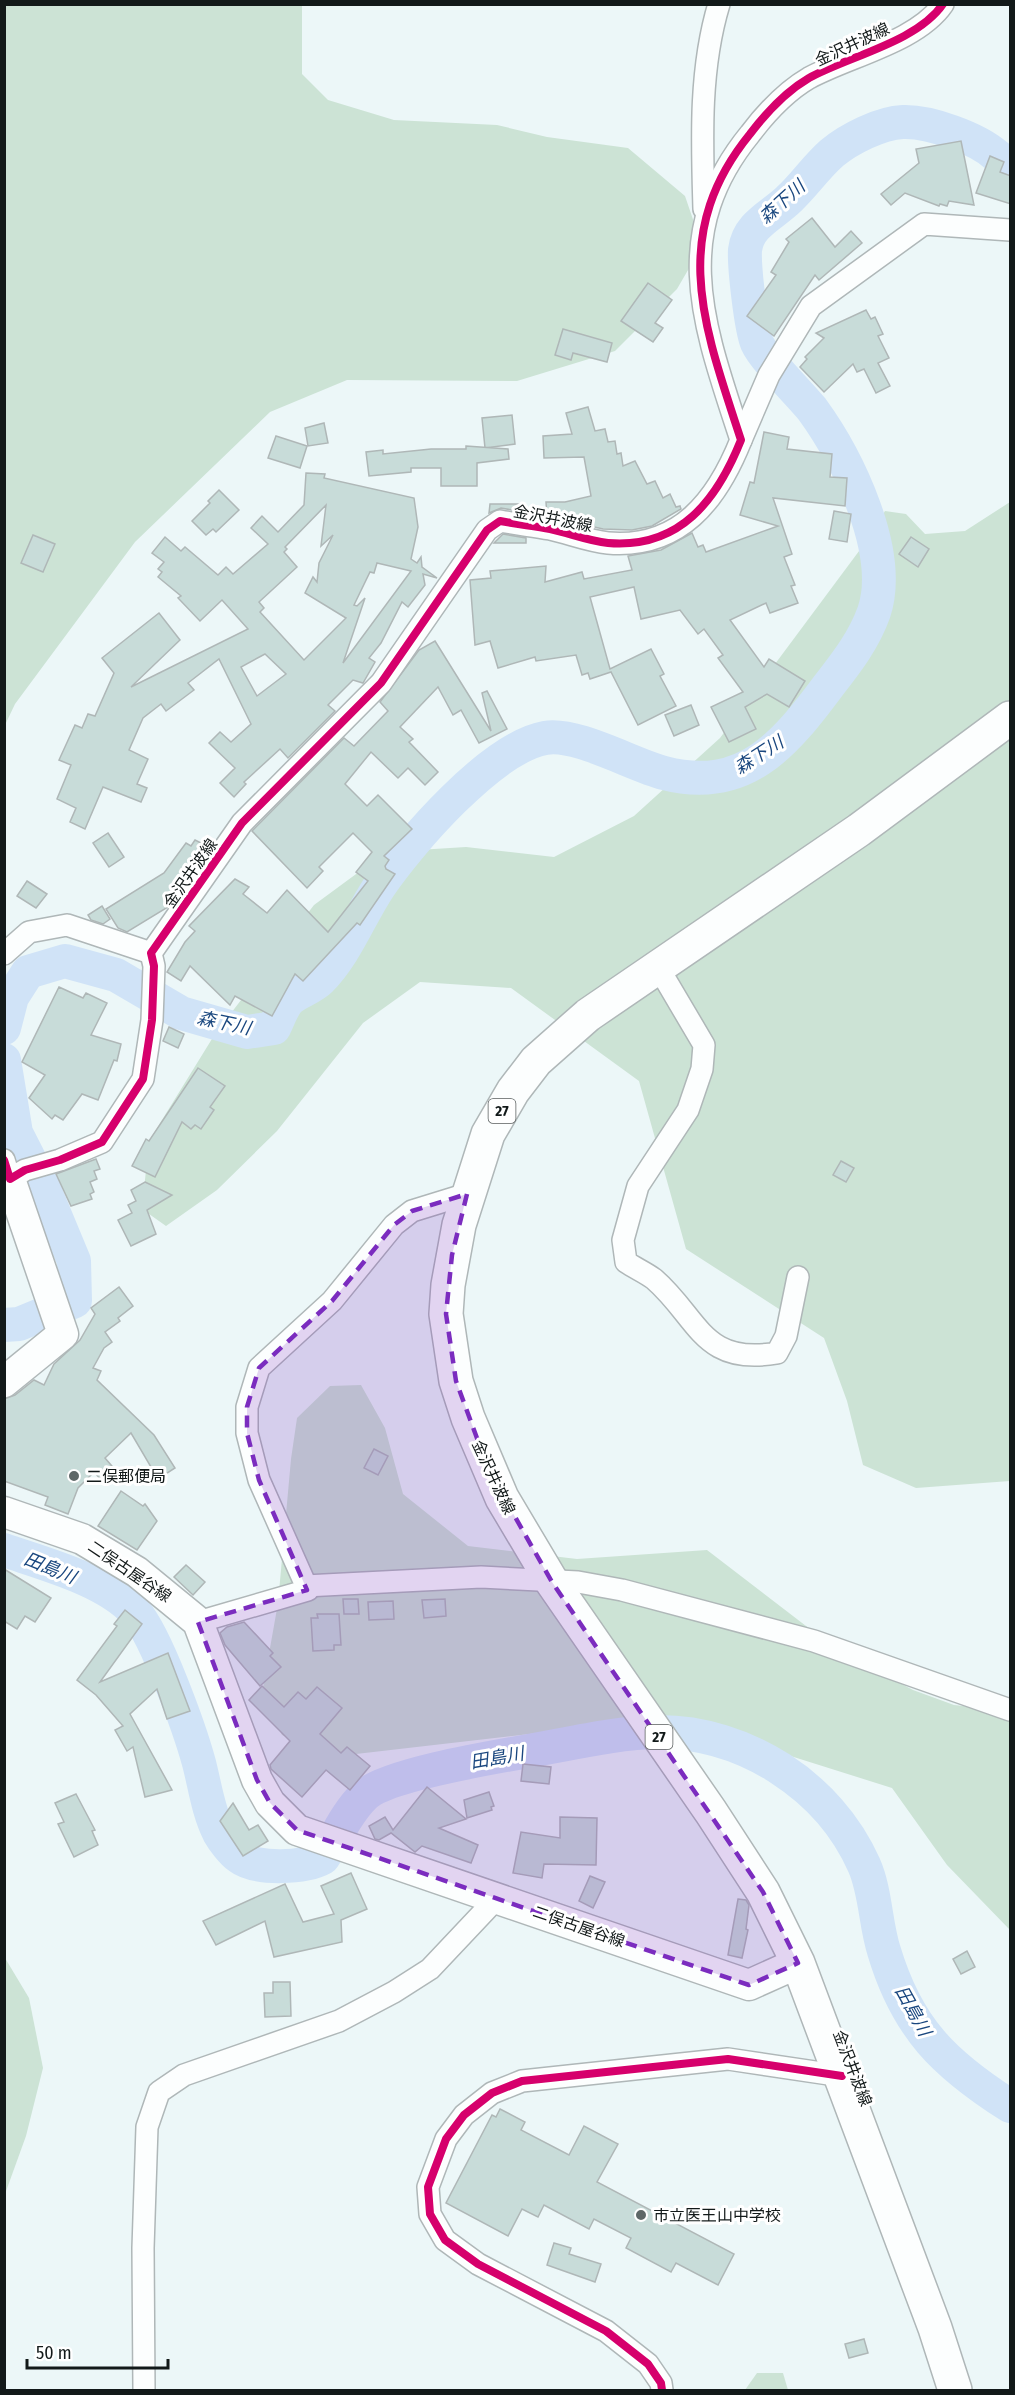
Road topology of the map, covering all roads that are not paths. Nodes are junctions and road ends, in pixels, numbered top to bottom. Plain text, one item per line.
1 (719, 4) edge
2 (944, 4) edge
3 (704, 217) junction
4 (1011, 230) edge
5 (741, 440) junction
6 (1011, 718) edge
7 (4, 954) edge
8 (152, 959) junction
9 (658, 967) junction
10 (11, 1172) edge
11 (467, 1194) junction
12 (798, 1277) dead end
13 (4, 1382) edge
14 (4, 1512) edge
15 (552, 1582) junction
16 (306, 1586) junction
17 (198, 1622) junction
18 (1011, 1710) edge
19 (497, 1898) junction
20 (798, 1963) junction
21 (842, 2076) junction
22 (144, 2391) edge
23 (662, 2391) edge
24 (955, 2391) edge

1 - 3 street
2 - 3 street, 金沢井波線
3 - 5 street, 金沢井波線
4 - 5 street
5 - 8 street, 金沢井波線
6 - 9 main road, 金沢井波線 / 27
7 - 8 street
8 - 10 street
9 - 11 main road, 金沢井波線 / 27
9 - 12 street
10 - 13 main road
11 - 15 main road, 金沢井波線 / 27
11 - 16 street
14 - 17 main road, 二俣古屋谷線
15 - 16 street
15 - 18 street
15 - 20 main road, 金沢井波線 / 27
16 - 17 street
17 - 19 main road, 二俣古屋谷線
19 - 20 main road, 二俣古屋谷線
19 - 22 street
20 - 21 main road, 金沢井波線 / 27
21 - 23 street
21 - 24 main road, 金沢井波線 / 27

